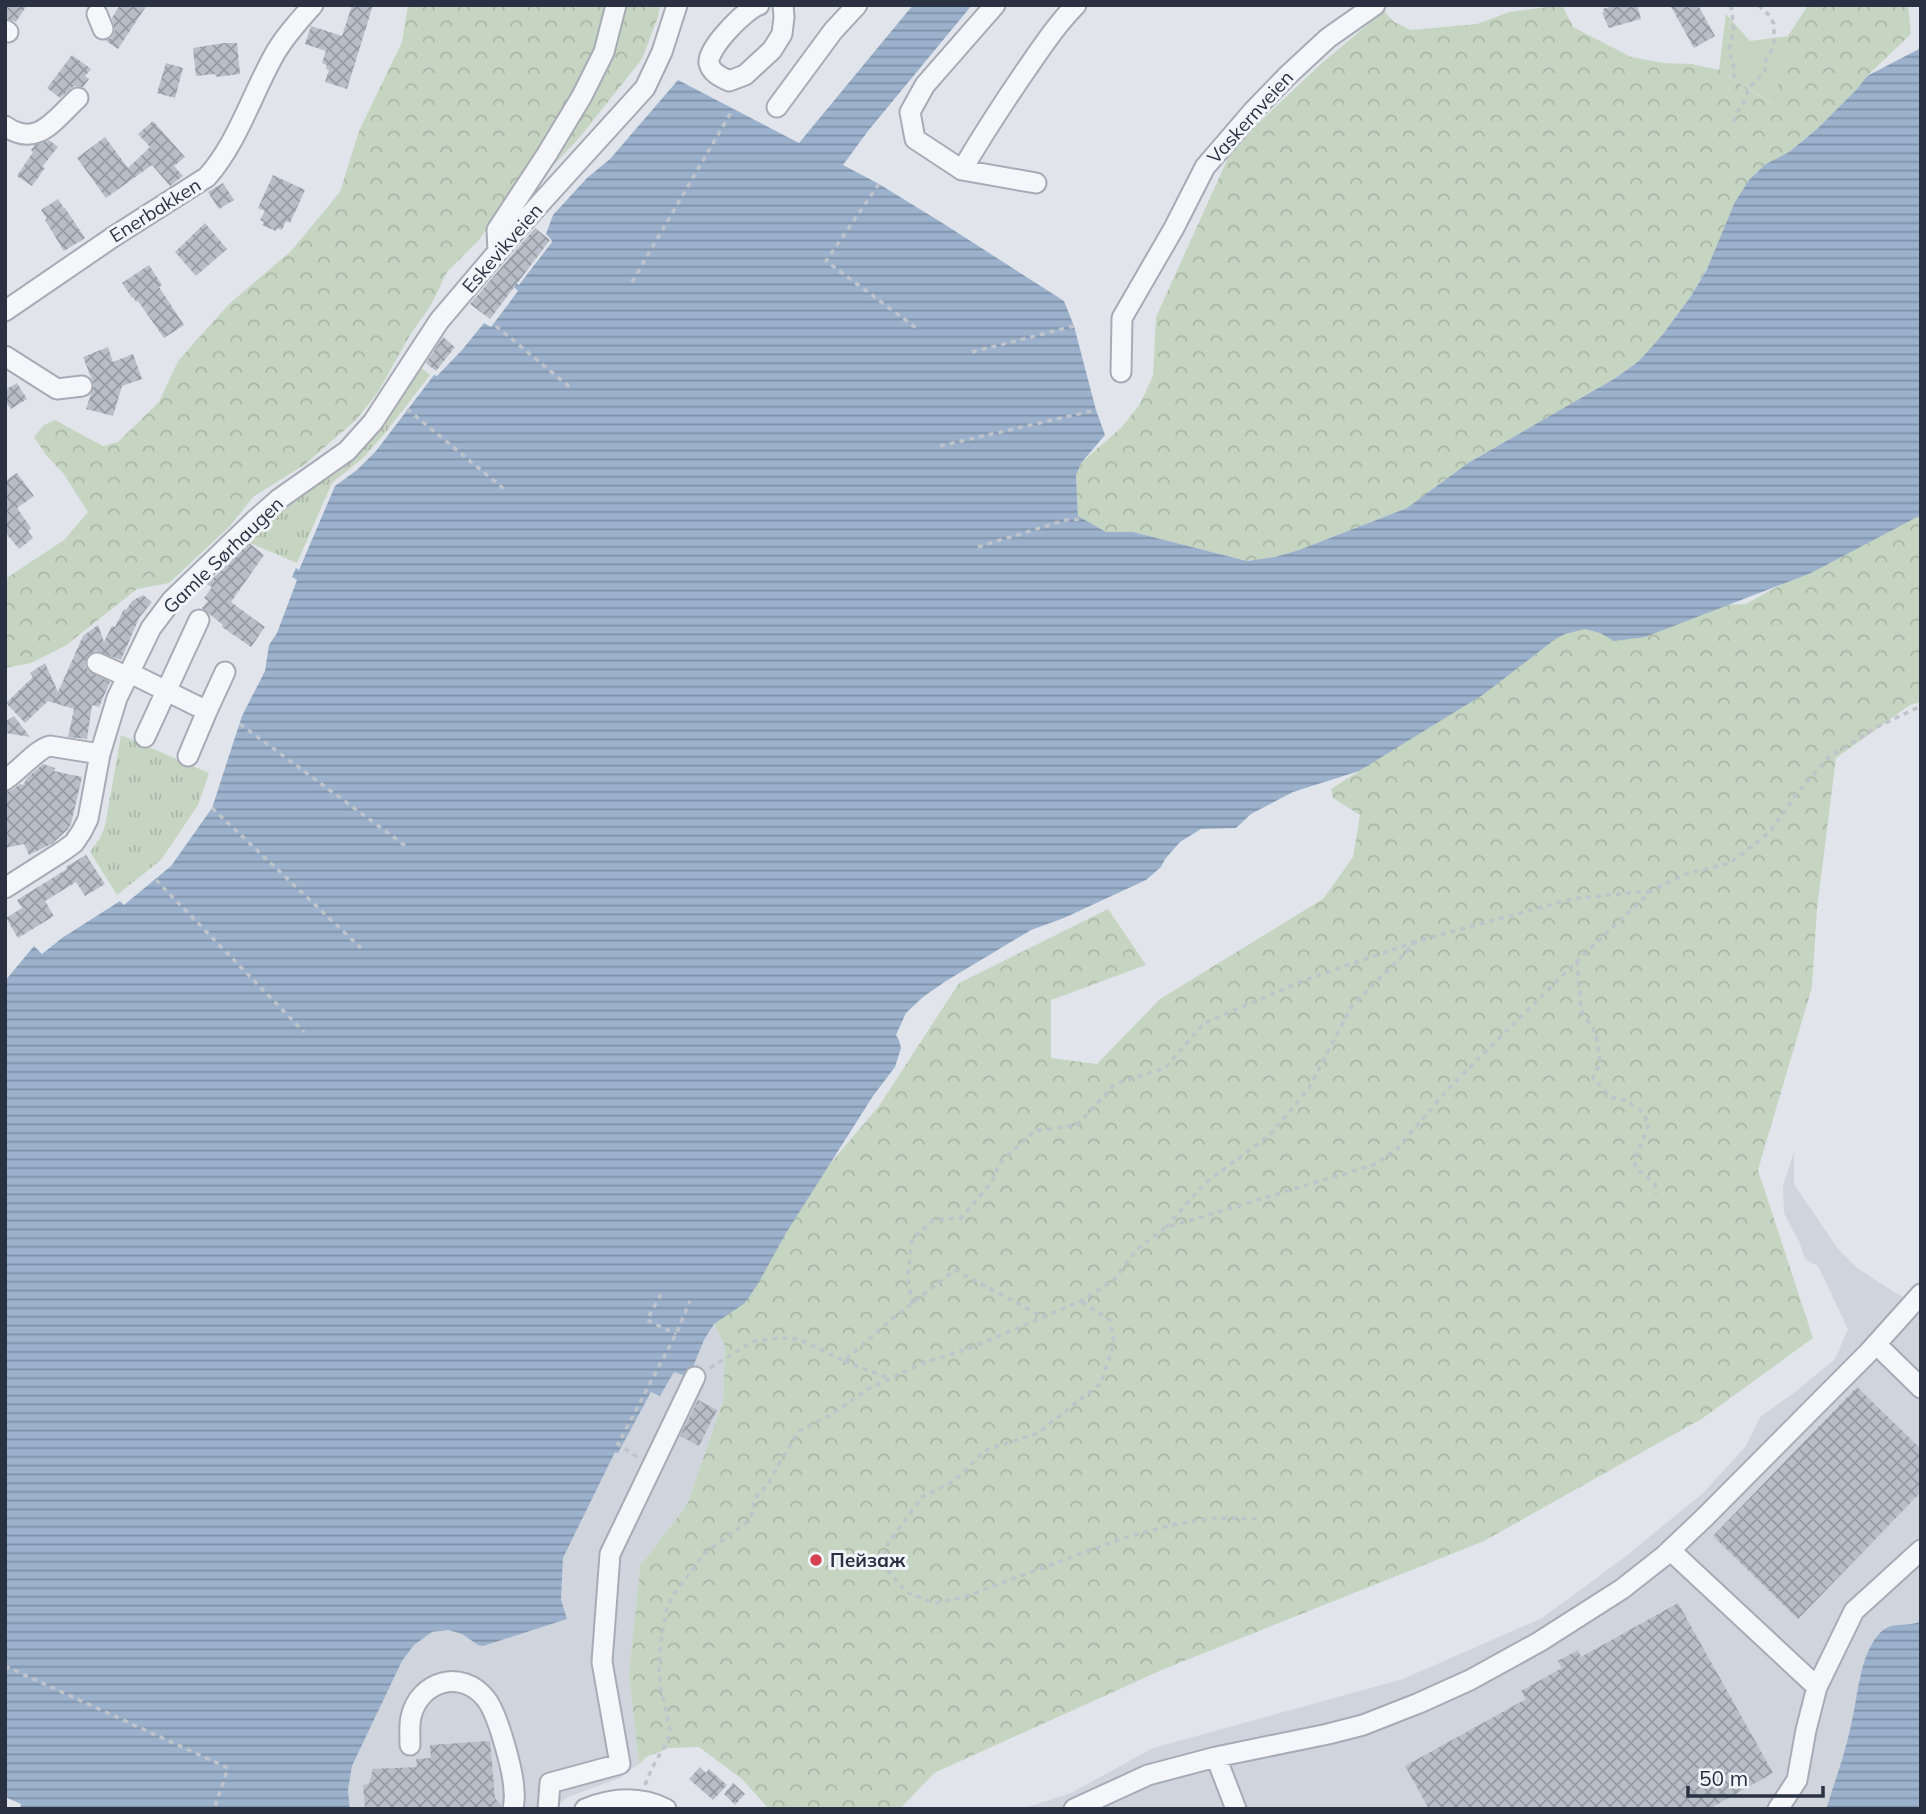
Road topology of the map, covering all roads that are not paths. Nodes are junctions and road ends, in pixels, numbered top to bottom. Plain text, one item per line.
1 (313, 5) edge
2 (616, 5) edge
3 (677, 5) edge
4 (760, 5) edge
5 (783, 5) edge
6 (857, 5) edge
7 (995, 5) edge
8 (1076, 5) edge
9 (1375, 5) edge
10 (78, 99) dead end
11 (777, 107) dead end
12 (5, 126) edge
13 (962, 170) junction
14 (1036, 183) dead end
15 (498, 251) junction
16 (5, 312) edge
17 (5, 356) edge
18 (1121, 372) dead end
19 (82, 386) dead end
20 (307, 479) joint
21 (199, 620) dead end
22 (97, 663) dead end
23 (225, 672) dead end
24 (129, 675) junction
25 (166, 690) junction
26 (207, 711) junction
27 (145, 737) dead end
28 (100, 754) junction
29 (188, 756) dead end
30 (7, 776) edge
31 (5, 888) edge
32 (1921, 1294) edge
33 (1876, 1344) junction
34 (695, 1377) road end
35 (1921, 1388) edge
36 (1670, 1550) junction
37 (1921, 1550) edge
38 (1817, 1687) junction
39 (410, 1745) dead end
40 (1216, 1756) junction
41 (513, 1809) edge
42 (548, 1809) edge
43 (585, 1809) edge
44 (666, 1809) edge
45 (1074, 1809) edge
46 (1236, 1809) edge
47 (1778, 1809) edge

1 - 16 street, Enerbakken
2 - 15 street
3 - 15 street, Eskevikveien
4 - 5 street
6 - 11 street
7 - 13 street
8 - 13 street
9 - 18 street, Vaskernveien
10 - 12 street
13 - 14 street
15 - 20 street, Eskevikveien
17 - 19 street
20 - 24 street, Gamle Sørhaugen
21 - 25 street
22 - 24 street
23 - 26 street
24 - 25 street
24 - 28 street, Gamle Sørhaugen
25 - 26 street
25 - 27 street
26 - 29 street
28 - 30 street
28 - 31 street, Gamle Sørhaugen
32 - 33 street
33 - 35 street
33 - 36 street
34 - 42 street
36 - 38 street
36 - 40 street
37 - 38 street
38 - 47 street
39 - 41 street
40 - 45 street
40 - 46 street
43 - 44 street

